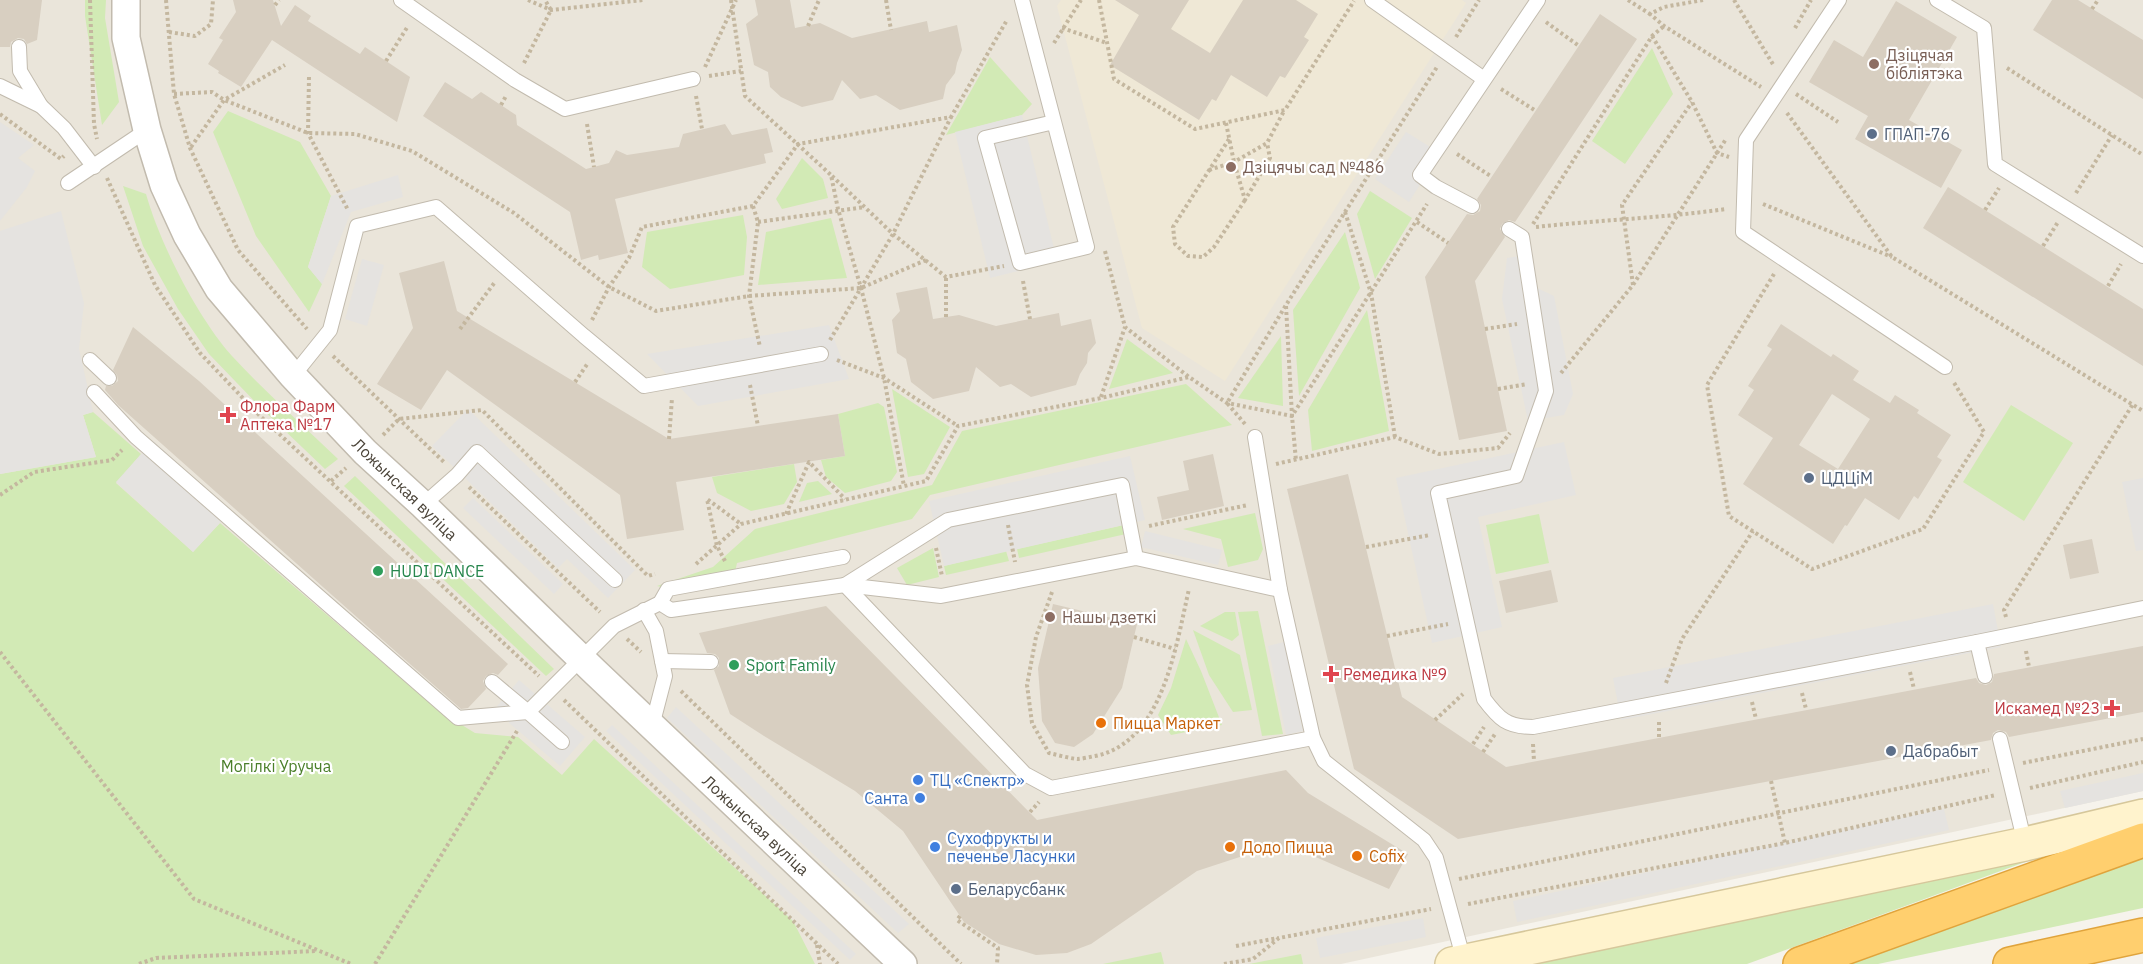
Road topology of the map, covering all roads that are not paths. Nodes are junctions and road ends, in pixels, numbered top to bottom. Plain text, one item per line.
1 (126, 0) edge
2 (401, 0) edge
3 (1022, 0) edge
4 (1372, 0) edge
5 (1839, 0) edge
6 (1937, 0) edge
7 (1534, 6) edge
8 (19, 47) dead end
9 (693, 79) road end
10 (1484, 79) junction
11 (0, 86) edge
12 (41, 106) junction
13 (1054, 122) junction
14 (147, 130) junction
15 (94, 168) junction
16 (69, 183) dead end
17 (1472, 206) dead end
18 (1509, 230) dead end
19 (2137, 252) edge
20 (821, 354) road end
21 (90, 360) dead end
22 (1945, 367) road end
23 (293, 376) junction
24 (109, 378) dead end
25 (94, 392) dead end
26 (1255, 436) road end
27 (423, 505) junction
28 (843, 557) dead end
29 (1136, 558) junction
30 (615, 580) dead end
31 (845, 585) junction
32 (1280, 590) junction
33 (666, 607) junction
34 (2143, 608) edge
35 (644, 610) junction
36 (1977, 642) junction
37 (581, 659) junction
38 (662, 662) junction
39 (711, 662) dead end
40 (1985, 676) dead end
41 (492, 682) dead end
42 (528, 712) junction
43 (652, 726) junction
44 (1313, 738) junction
45 (2000, 739) dead end
46 (562, 742) dead end
47 (2143, 816) edge
48 (2143, 840) edge
49 (2025, 844) junction
50 (2143, 934) edge
51 (1458, 963) edge
52 (903, 964) edge
53 (1800, 964) edge
54 (2010, 964) edge

1 - 14 street, Ложынская вуліца
2 - 9 lane
3 - 13 lane
4 - 10 lane
5 - 22 lane
6 - 19 lane
7 - 10 lane
8 - 12 lane
10 - 17 lane
11 - 12 lane
12 - 15 lane
13 - 13 lane
14 - 15 lane
14 - 23 street, Ложынская вуліца
15 - 16 lane
18 - 36 lane
20 - 23 lane
21 - 24 lane
23 - 27 street, Ложынская вуліца
25 - 42 lane
26 - 32 lane
27 - 30 lane
27 - 37 street, Ложынская вуліца
28 - 33 lane
29 - 31 lane
29 - 31 lane
29 - 32 lane
31 - 33 lane
31 - 44 lane
32 - 44 lane
33 - 35 lane
34 - 36 lane
35 - 37 lane
35 - 38 lane
36 - 40 lane
37 - 42 lane
37 - 43 street, Ложынская вуліца
38 - 39 lane
38 - 43 lane
41 - 42 lane
42 - 46 lane
43 - 52 street, Ложынская вуліца
44 - 51 lane
45 - 49 lane
47 - 49 main road
48 - 53 highway
49 - 51 main road
50 - 54 highway

